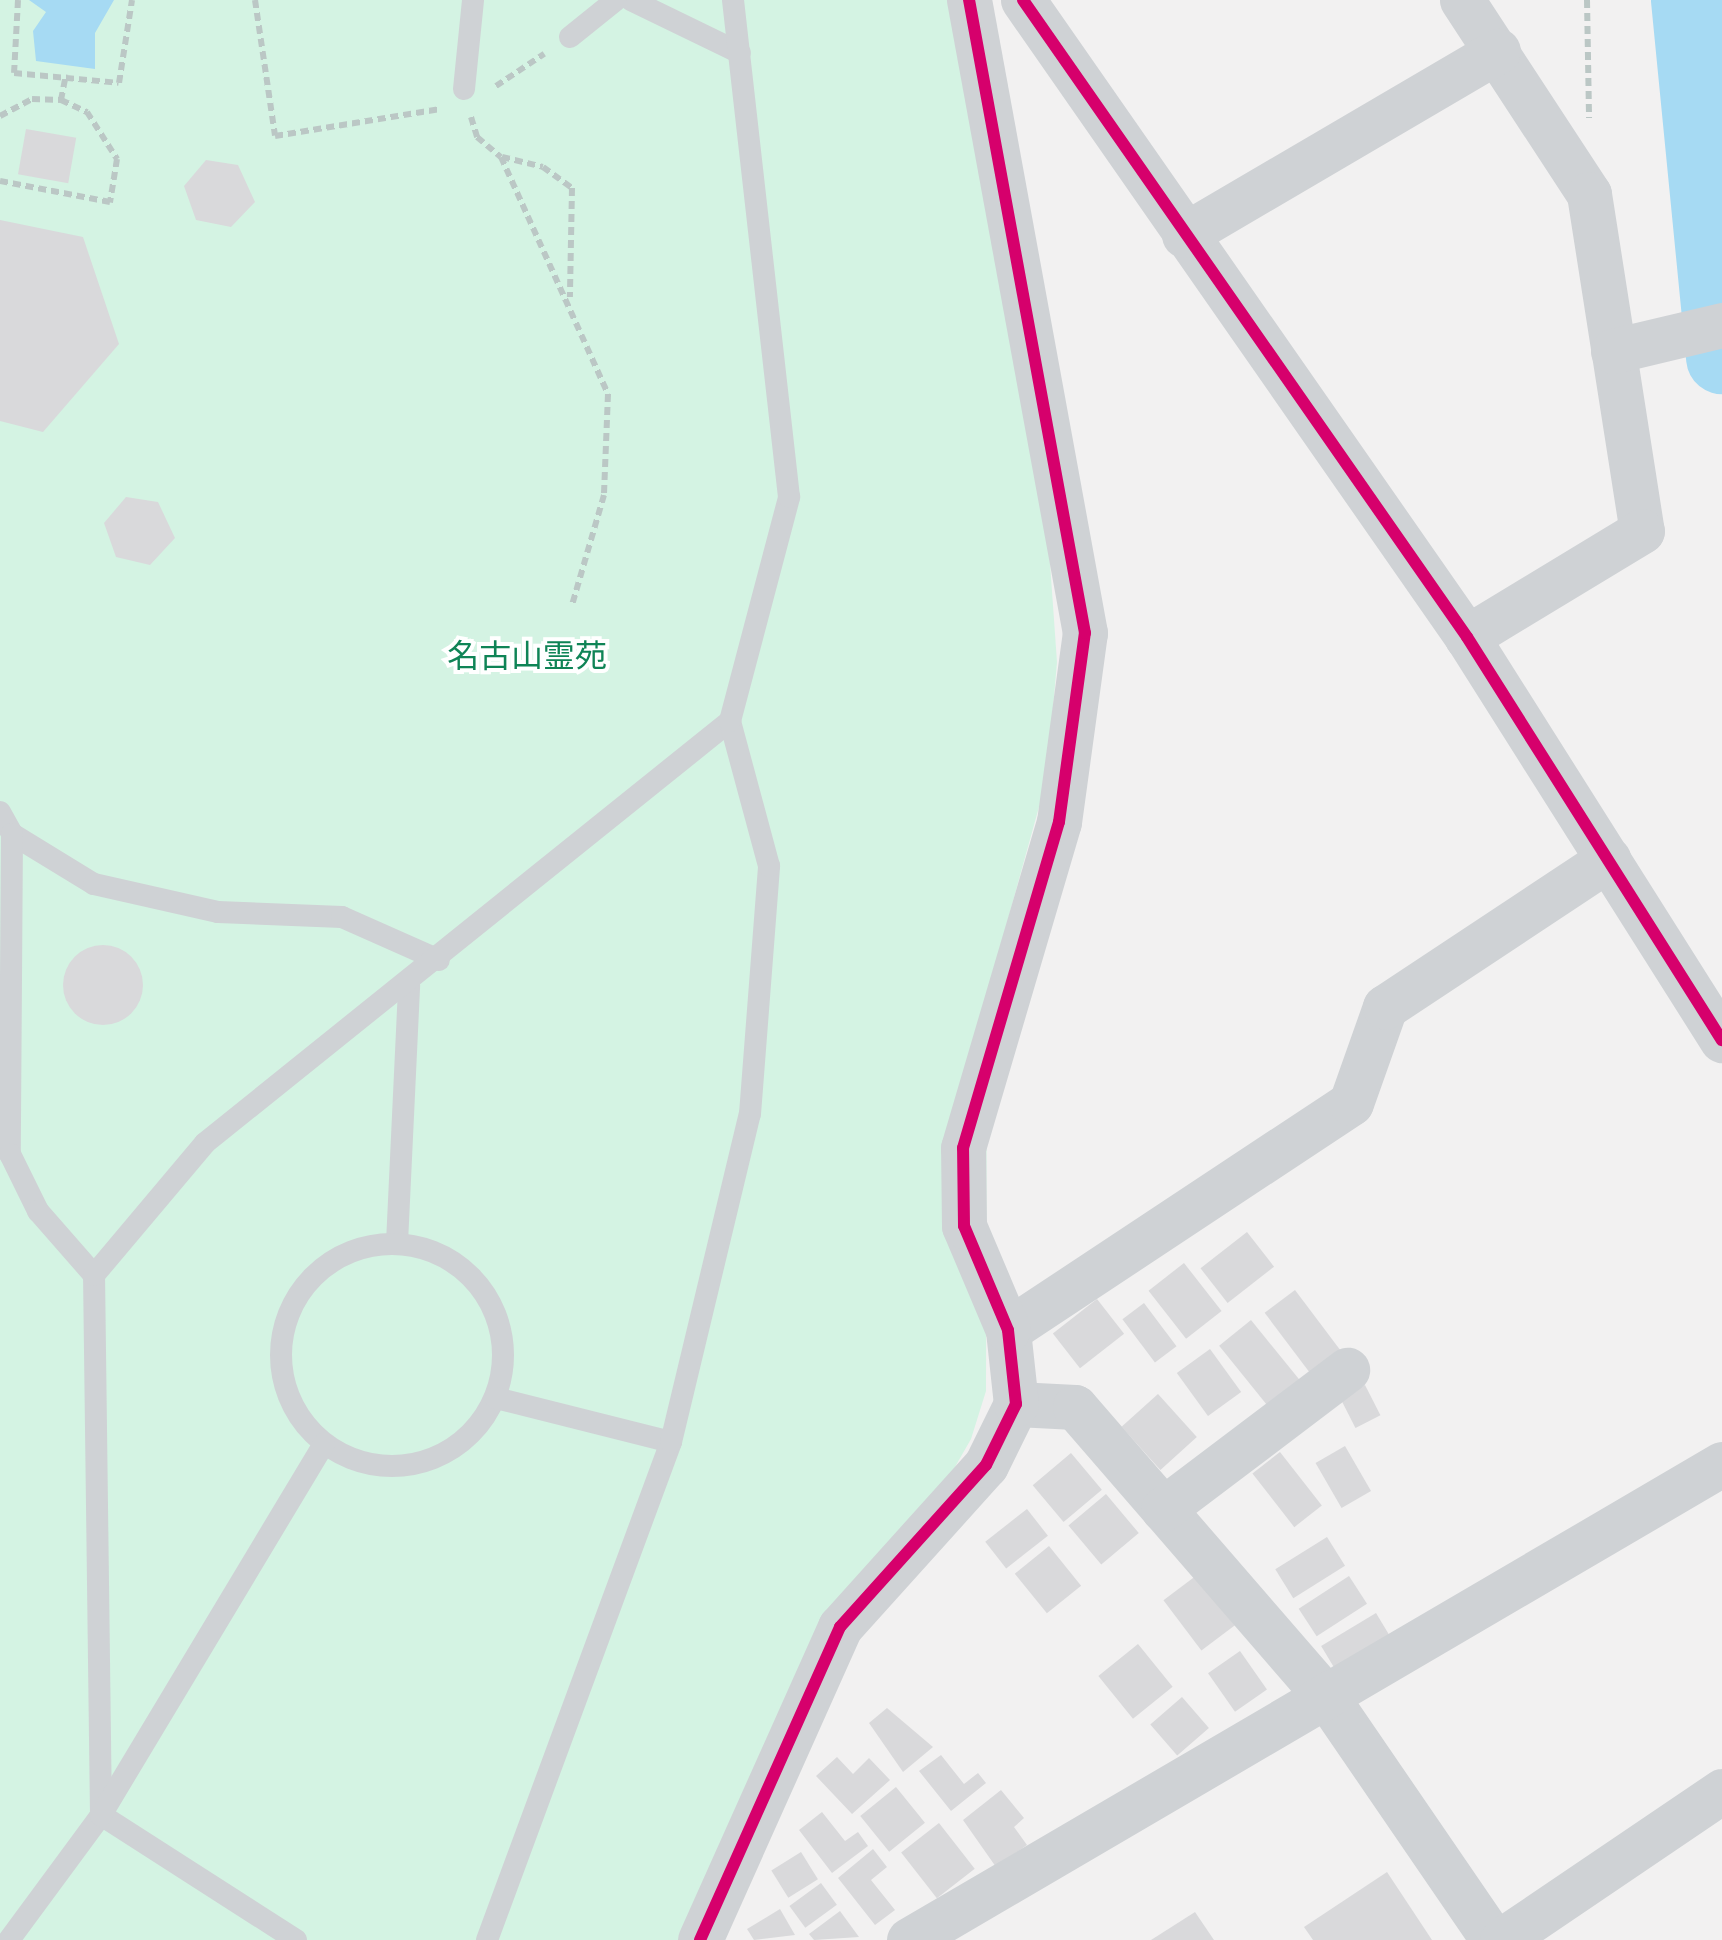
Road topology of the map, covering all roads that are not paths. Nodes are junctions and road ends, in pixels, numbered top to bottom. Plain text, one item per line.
1 (473, 0) edge
2 (616, 0) edge
3 (631, 0) edge
4 (733, 0) edge
5 (969, 0) edge
6 (1023, 0) edge
7 (1462, 0) edge
8 (570, 37) road end
9 (1498, 50) junction
10 (740, 53) junction
11 (466, 97) road end
12 (1184, 235) junction
13 (1722, 325) edge
14 (1613, 351) junction
15 (1467, 637) junction
16 (730, 721) junction
17 (0, 812) edge
18 (12, 834) junction
19 (1609, 859) junction
20 (439, 960) junction
21 (408, 985) junction
22 (1722, 1040) edge
23 (396, 1244) junction
24 (94, 1275) junction
25 (1008, 1330) junction
26 (1348, 1370) dead end
27 (496, 1398) junction
28 (1016, 1404) junction
29 (671, 1442) junction
30 (324, 1444) junction
31 (1722, 1464) edge
32 (1163, 1508) junction
33 (1328, 1699) junction
34 (1722, 1790) edge
35 (101, 1815) junction
36 (9, 1940) edge
37 (296, 1940) edge
38 (487, 1940) edge
39 (700, 1940) edge
40 (909, 1940) edge
41 (1492, 1940) edge
42 (1502, 1940) edge

1 - 11 lane
2 - 8 lane
3 - 10 lane
4 - 10 lane
5 - 25 street
6 - 12 street
7 - 9 street
9 - 12 street
9 - 14 street
10 - 16 lane
12 - 15 street
13 - 14 street
14 - 15 street
15 - 19 street
16 - 20 lane
16 - 29 lane
17 - 18 lane
18 - 20 lane
18 - 24 lane
19 - 22 street
19 - 25 street
20 - 21 lane
21 - 23 lane
21 - 24 lane
23 - 27 lane
23 - 30 lane
24 - 35 lane
25 - 28 street
26 - 32 street
27 - 29 lane
27 - 30 lane
28 - 32 street
28 - 39 street
29 - 38 lane
30 - 35 lane
31 - 33 street
32 - 33 street
33 - 40 street
33 - 41 street
34 - 42 street
35 - 36 lane
35 - 37 lane

